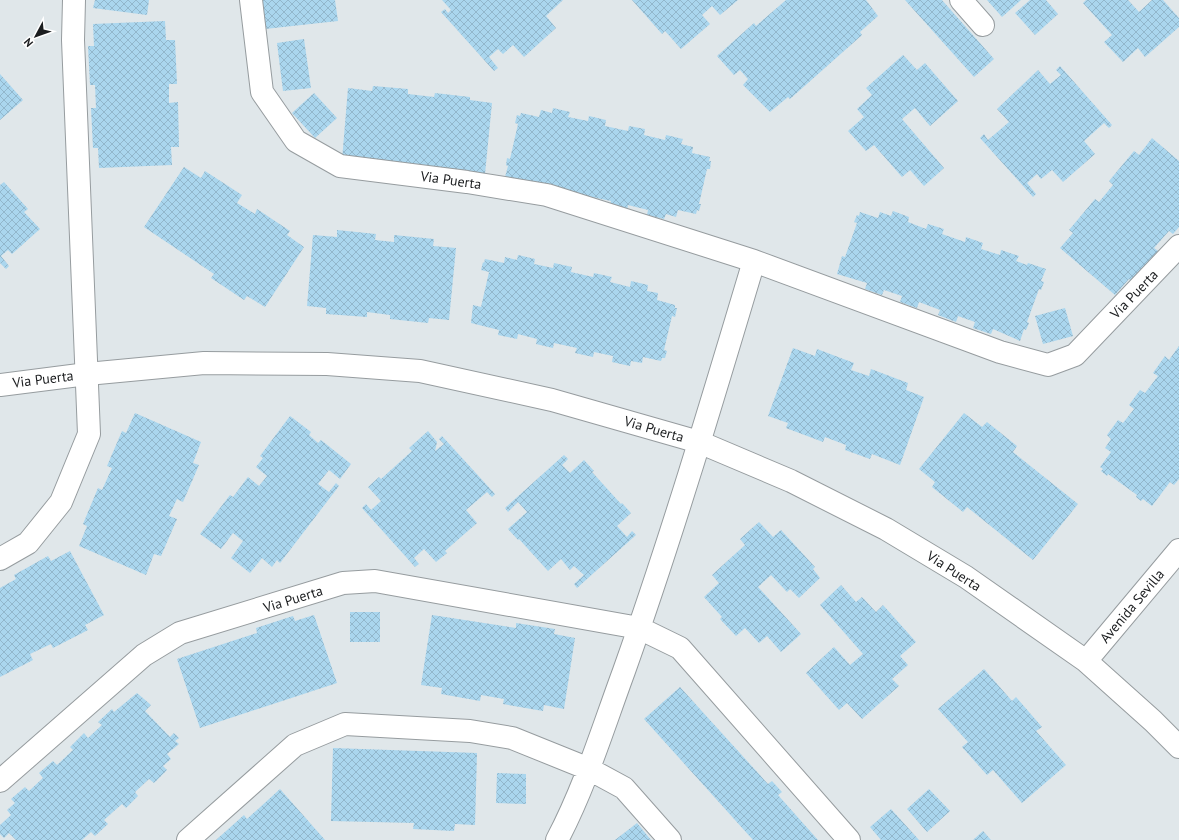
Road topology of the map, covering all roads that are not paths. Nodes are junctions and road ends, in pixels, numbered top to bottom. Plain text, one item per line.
1 (74, 0) edge
2 (251, 0) edge
3 (961, 0) edge
4 (982, 25) dead end
5 (1179, 246) edge
6 (754, 261) junction
7 (86, 374) junction
8 (0, 385) edge
9 (700, 442) junction
10 (1179, 550) edge
11 (0, 559) edge
12 (639, 628) junction
13 (1086, 662) junction
14 (1179, 747) edge
15 (589, 769) junction
16 (0, 782) edge
17 (188, 840) edge
18 (557, 840) edge
19 (670, 840) edge
20 (849, 840) edge

1 - 7 street
2 - 6 street, Via Puerta
3 - 4 street
5 - 6 street, Via Puerta
6 - 9 street, Via Puerta
7 - 8 street, Via Puerta
7 - 9 street, Via Puerta
7 - 11 street, Via Puerta
9 - 12 street, Via Puerta
9 - 13 street, Via Puerta
10 - 13 street, Avenida Sevilla
12 - 15 street
12 - 16 street, Via Puerta
12 - 20 street, Via Puerta
13 - 14 street, Via Puerta
15 - 17 street
15 - 18 street
15 - 19 street

